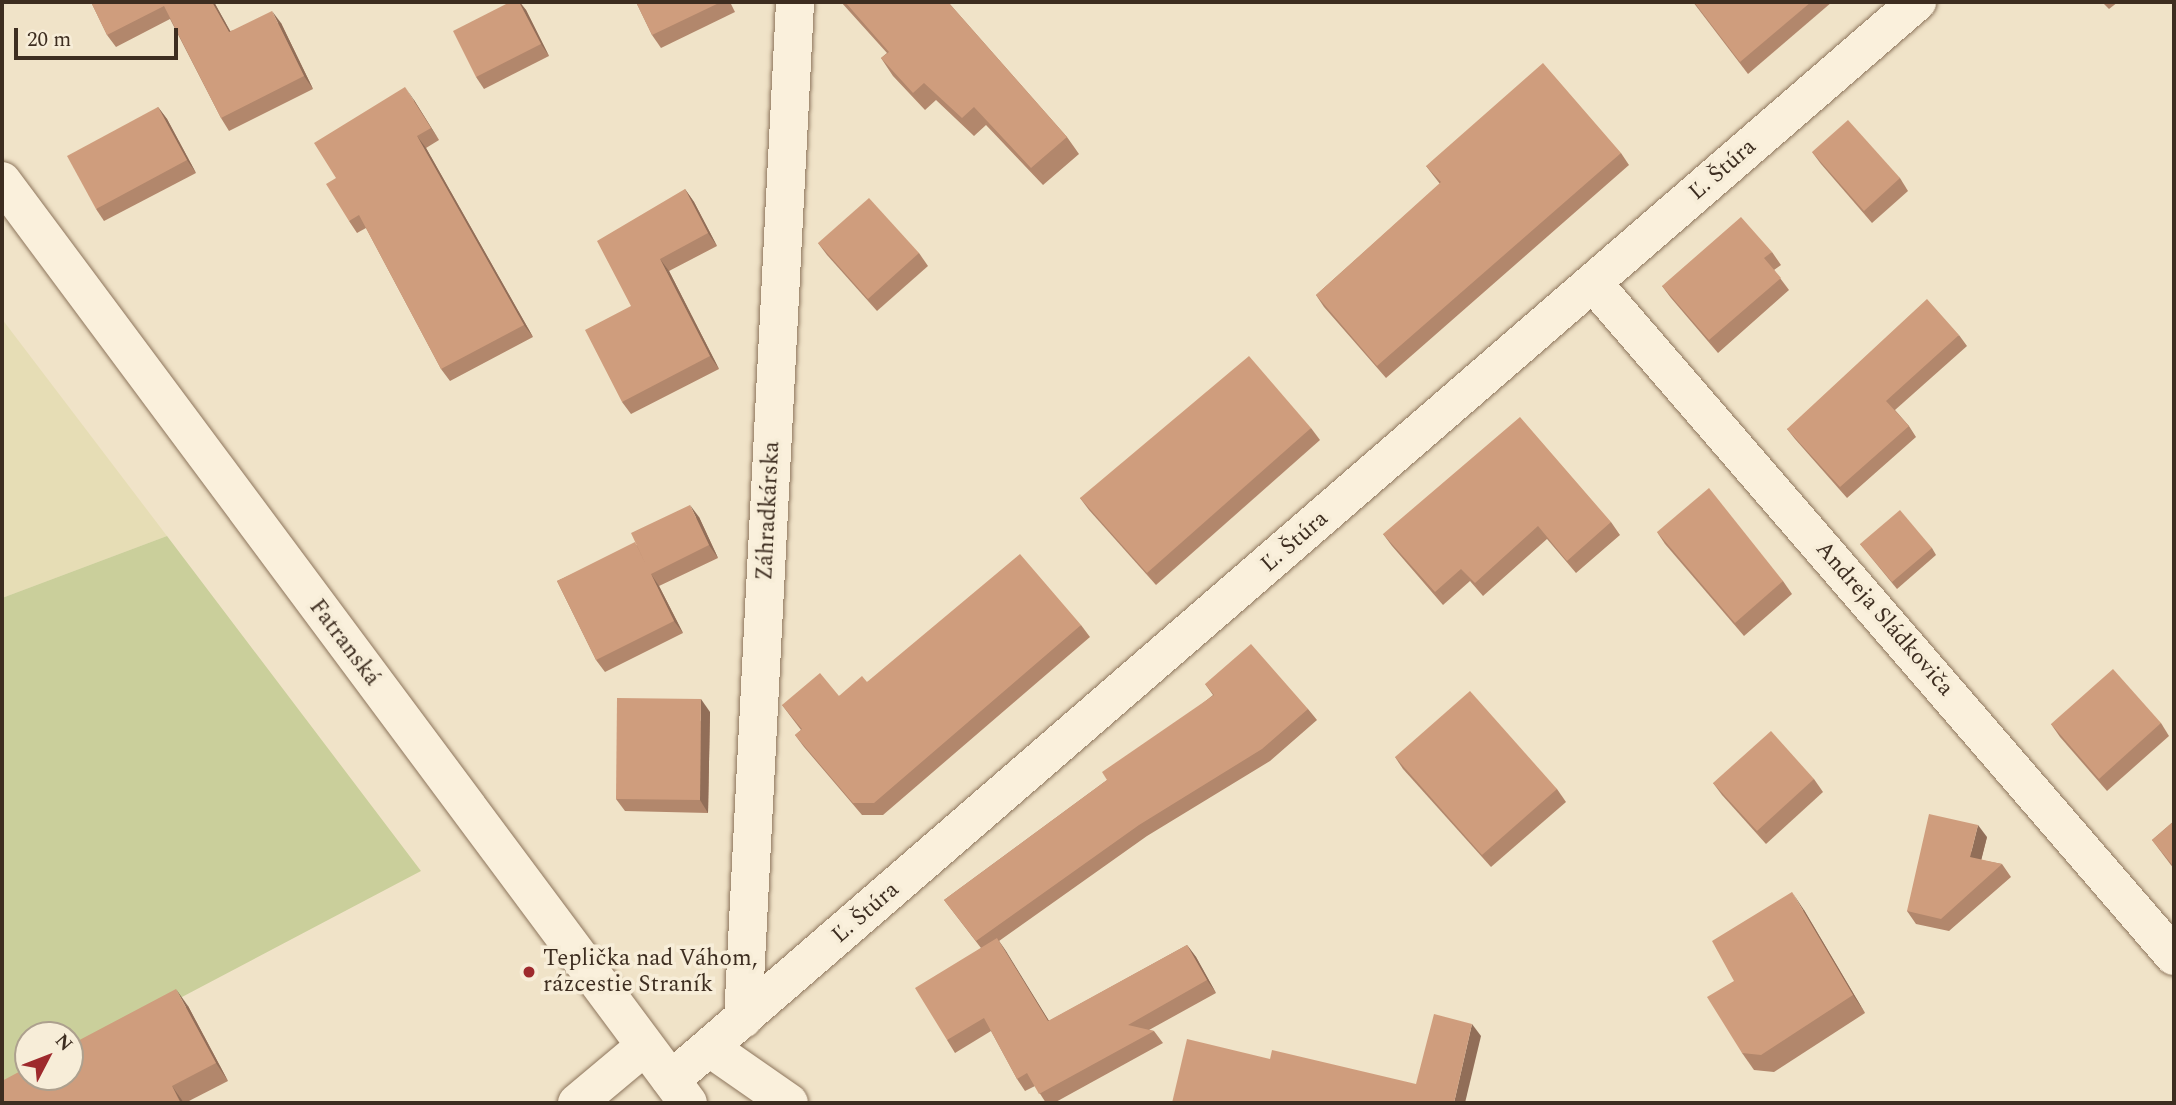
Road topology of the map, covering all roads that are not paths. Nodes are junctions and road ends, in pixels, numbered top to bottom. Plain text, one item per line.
1 (795, 2) edge
2 (1917, 2) edge
3 (2, 181) edge
4 (1593, 283) junction
5 (2174, 956) edge
6 (743, 1019) junction
7 (644, 1047) junction
8 (710, 1048) junction
9 (680, 1092) edge
10 (577, 1103) edge
11 (789, 1103) edge

1 - 6 street, Záhradkárska
2 - 4 street, Ľ. Štúra
3 - 7 street, Fatranská
4 - 5 street, Andreja Sládkoviča
4 - 6 street, Ľ. Štúra
6 - 8 street, Ľ. Štúra
7 - 9 street, Fatranská
7 - 10 street
8 - 9 street, Ľ. Štúra
8 - 11 street

